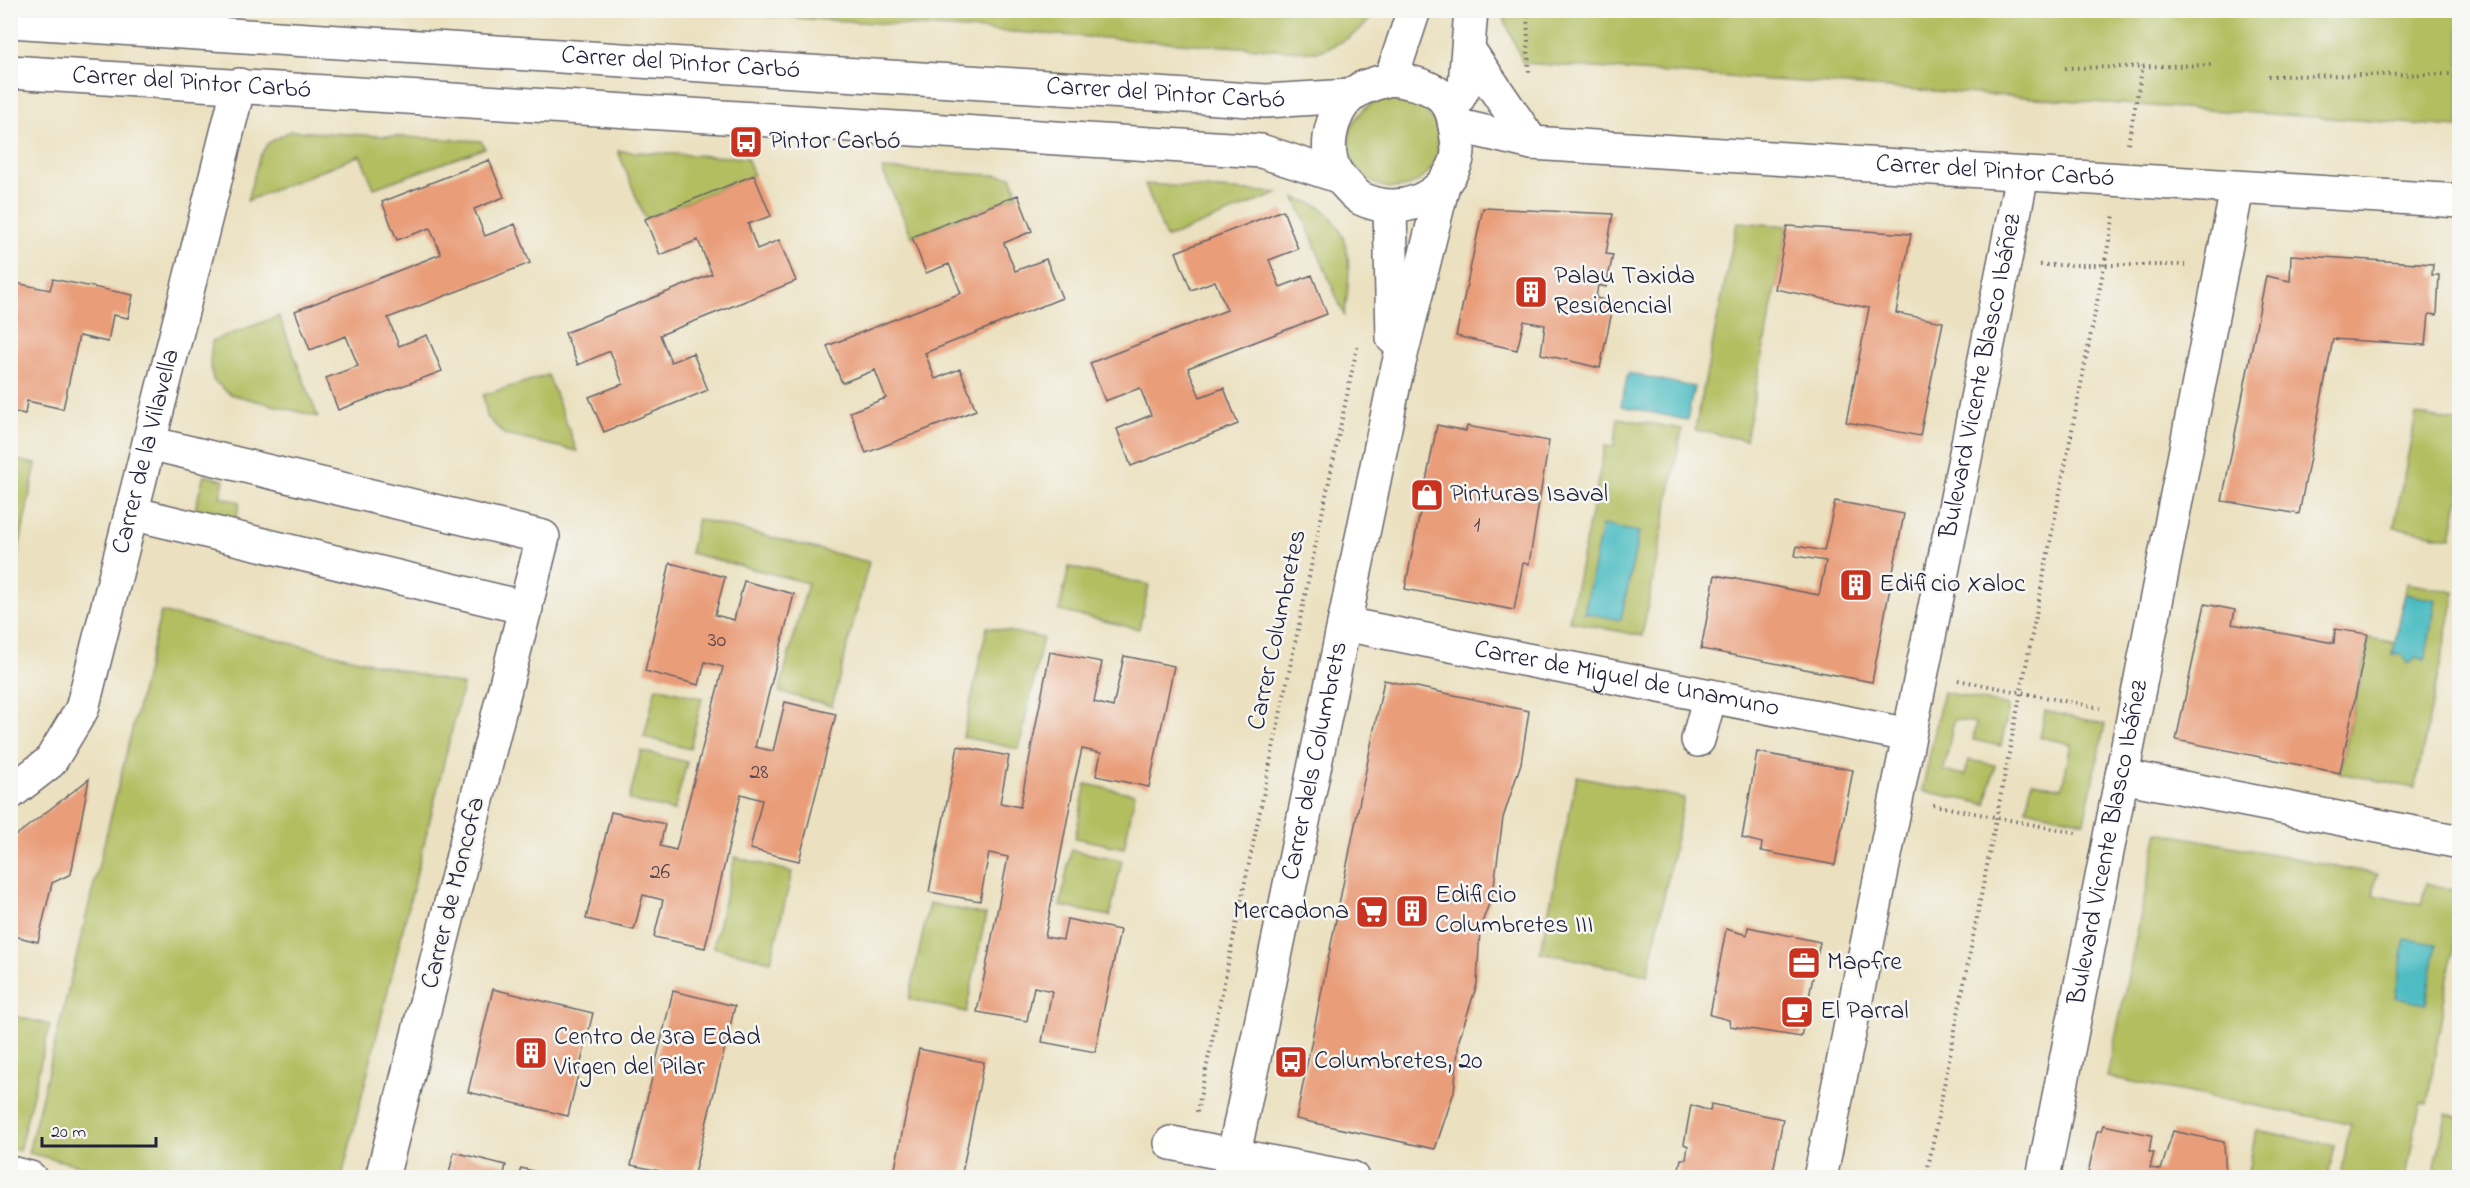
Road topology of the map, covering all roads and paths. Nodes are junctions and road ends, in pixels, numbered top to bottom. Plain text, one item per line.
1 (1414, 10) edge
2 (1471, 10) edge
3 (10, 21) edge
4 (250, 23) edge
5 (1470, 52) junction
6 (2213, 65) dead end
7 (2143, 66) junction
8 (2064, 68) dead end
9 (10, 72) edge
10 (2460, 74) edge
11 (2268, 76) dead end
12 (1391, 79) junction
13 (239, 85) junction
14 (1350, 96) junction
15 (1454, 118) junction
16 (1532, 143) junction
17 (1450, 173) junction
18 (2022, 175) junction
19 (1338, 176) junction
20 (2121, 181) junction
21 (2237, 189) junction
22 (2460, 201) edge
23 (1390, 208) junction
24 (2104, 264) junction
25 (2222, 265) junction
26 (2004, 266) junction
27 (1359, 337) dead end
28 (1395, 379) junction
29 (149, 443) junction
30 (131, 513) junction
31 (525, 608) junction
32 (1344, 624) junction
33 (1922, 673) junction
34 (2021, 692) junction
35 (1710, 696) junction
36 (2133, 715) junction
37 (1909, 735) junction
38 (1698, 740) dead end
39 (2122, 776) junction
40 (10, 793) edge
41 (1897, 798) junction
42 (1997, 817) junction
43 (2109, 839) junction
44 (2460, 842) edge
45 (1180, 1144) joint
46 (1232, 1166) edge
47 (10, 1173) edge
48 (30, 1178) edge
49 (382, 1178) edge
50 (1352, 1178) edge
51 (1820, 1178) edge
52 (1926, 1178) edge
53 (2043, 1178) edge

1 - 12 street
2 - 5 street
3 - 4 street, Carrer del Pintor Carbó
4 - 14 street, Carrer del Pintor Carbó
5 - 15 street
5 - 16 street
6 - 7 path
7 - 8 path
7 - 20 path
9 - 13 street, Carrer del Pintor Carbó
10 - 11 path
12 - 14 street
12 - 15 street
13 - 19 street, Carrer del Pintor Carbó
13 - 29 street, Carrer de la Vilavella
14 - 19 street
15 - 16 street, Carrer del Pintor Carbó
15 - 17 street
16 - 17 street, Carrer del Pintor Carbó
16 - 18 street, Carrer del Pintor Carbó
17 - 23 street
17 - 28 street, Carrer dels Columbrets
18 - 20 street, Carrer del Pintor Carbó
18 - 26 street, Bulevard Vicente Blasco Ibáñez
19 - 23 street
20 - 21 street, Carrer del Pintor Carbó
20 - 24 path
21 - 22 street, Carrer del Pintor Carbó
21 - 25 street, Bulevard Vicente Blasco Ibáñez
23 - 28 street, Carrer dels Columbrets
24 - 25 path
24 - 26 path
24 - 34 path
25 - 36 street, Bulevard Vicente Blasco Ibáñez
26 - 33 street, Bulevard Vicente Blasco Ibáñez
27 - 45 path, Carrer Columbretes
28 - 32 street, Carrer dels Columbrets
29 - 30 street, Carrer de la Vilavella
29 - 31 street, Carrer de Moncofa
30 - 31 street
30 - 40 street, Carrer de la Vilavella
31 - 49 street, Carrer de Moncofa
32 - 35 street, Carrer de Miguel de Unamuno
32 - 46 street, Carrer dels Columbrets
33 - 34 path
33 - 37 street, Bulevard Vicente Blasco Ibáñez
34 - 36 path
34 - 42 path
35 - 37 street, Carrer de Miguel de Unamuno
35 - 38 street
36 - 39 street, Bulevard Vicente Blasco Ibáñez
37 - 41 street, Bulevard Vicente Blasco Ibáñez
39 - 43 street, Bulevard Vicente Blasco Ibáñez
39 - 44 street
41 - 42 path
41 - 51 street, Bulevard Vicente Blasco Ibáñez
42 - 43 path
42 - 52 path
43 - 53 street, Bulevard Vicente Blasco Ibáñez
45 - 46 street
46 - 50 street
47 - 48 street

